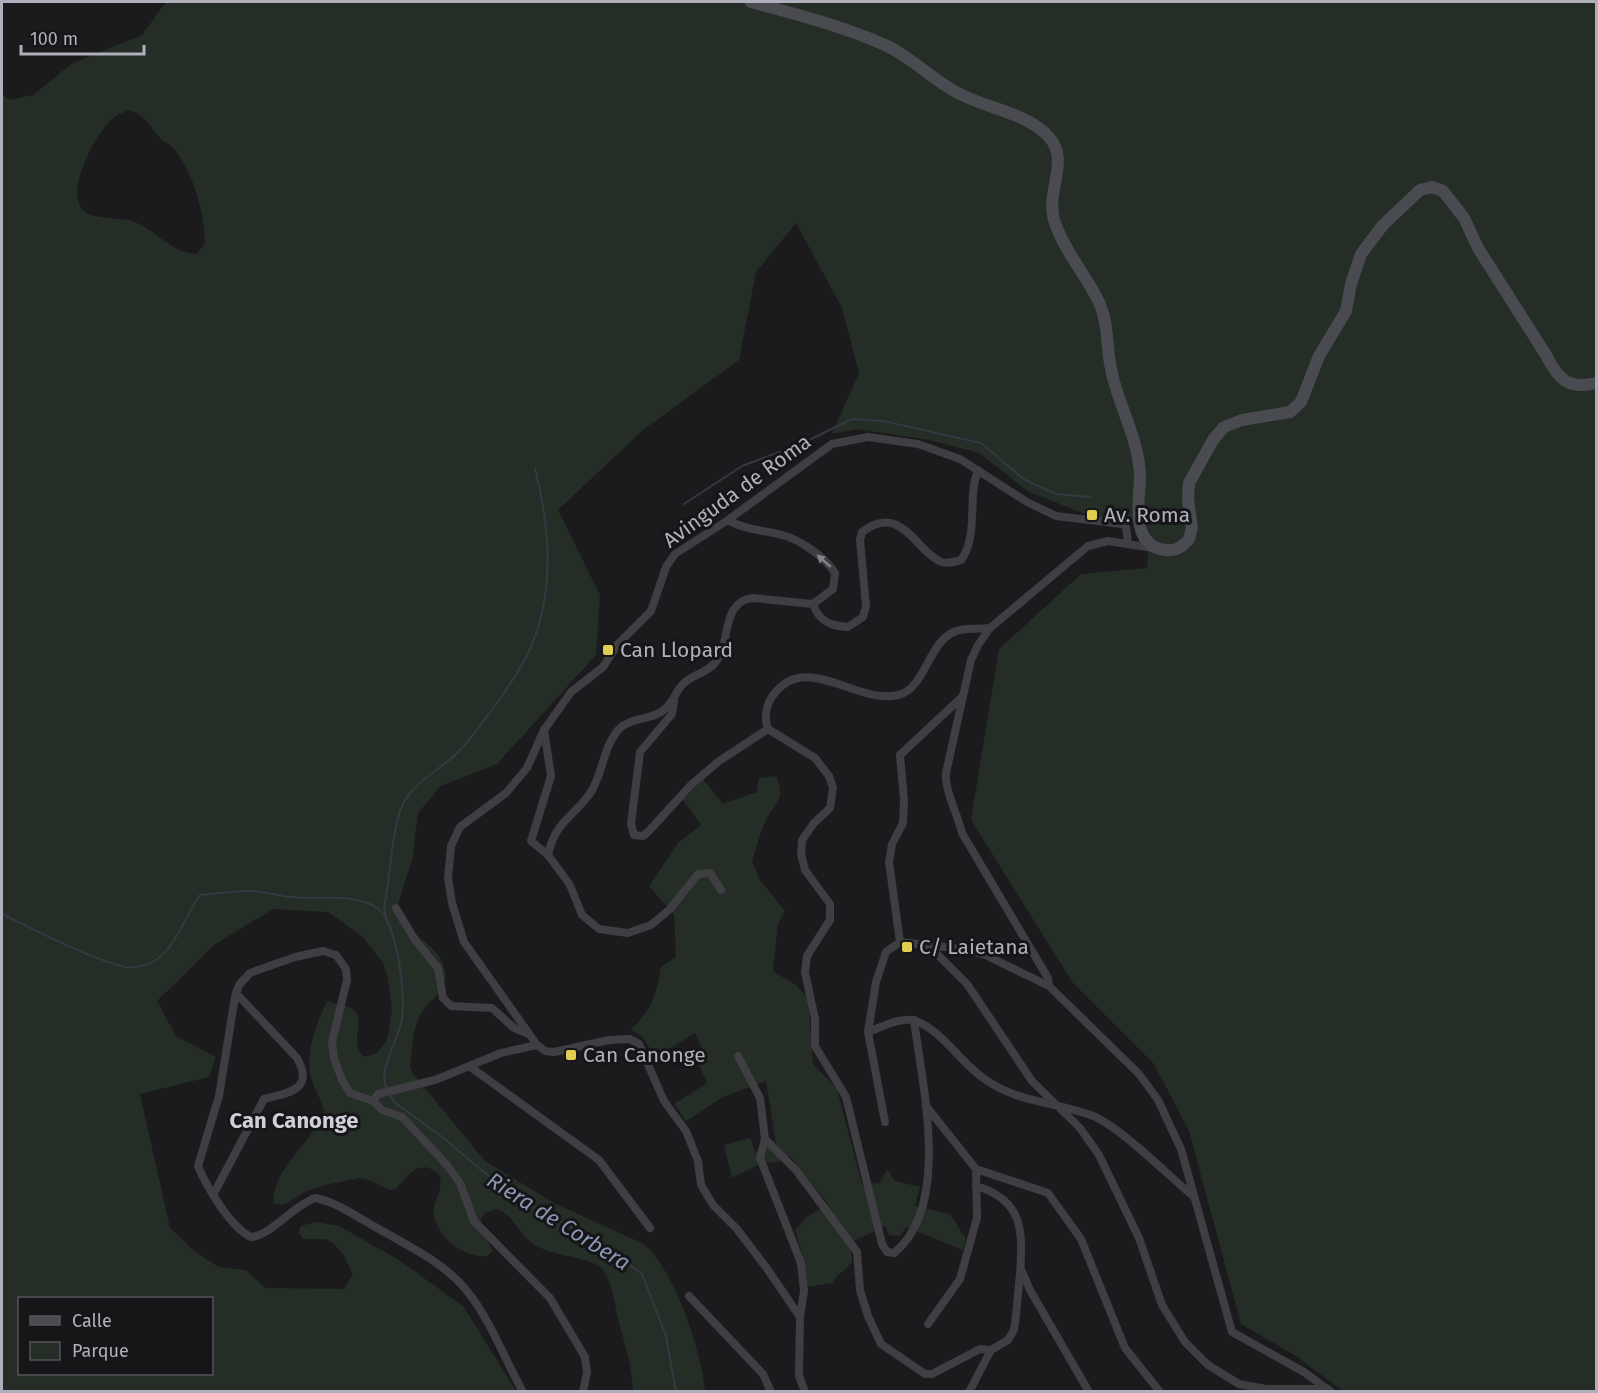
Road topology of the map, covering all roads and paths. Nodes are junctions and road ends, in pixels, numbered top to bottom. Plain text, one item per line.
1 (751, 2) edge
2 (1596, 383) edge
3 (978, 470) junction
4 (1139, 510) junction
5 (728, 520) junction
6 (1121, 527) junction
7 (1141, 531) junction
8 (1129, 543) junction
9 (1162, 549) junction
10 (813, 604) junction
11 (990, 628) junction
12 (963, 696) junction
13 (674, 701) junction
14 (768, 729) junction
15 (544, 730) junction
16 (548, 855) junction
17 (721, 890) dead end
18 (396, 908) dead end
19 (900, 942) junction
20 (927, 944) junction
21 (1049, 986) junction
22 (237, 993) junction
23 (914, 1020) junction
24 (868, 1032) junction
25 (529, 1035) junction
26 (537, 1045) junction
27 (738, 1056) dead end
28 (469, 1066) junction
29 (375, 1097) junction
30 (925, 1105) junction
31 (1059, 1107) junction
32 (885, 1122) dead end
33 (765, 1139) junction
34 (976, 1170) junction
35 (976, 1186) junction
36 (213, 1195) junction
37 (1193, 1196) junction
38 (650, 1228) dead end
39 (1020, 1268) junction
40 (689, 1296) dead end
41 (800, 1317) junction
42 (928, 1324) dead end
43 (991, 1350) junction
44 (1329, 1390) edge
45 (523, 1392) edge
46 (583, 1392) edge
47 (771, 1392) edge
48 (805, 1392) edge
49 (969, 1392) edge
50 (1089, 1392) edge
51 (1160, 1392) edge

1 - 4 street
2 - 9 street
3 - 5 street, Avinguda de Roma
3 - 6 street, Avinguda de Roma
3 - 10 street
4 - 6 street
4 - 7 street
10 -> 5 street
5 - 15 street, Avinguda de Roma
6 - 7 street, Avinguda de Roma
6 - 8 street
7 - 8 street
7 - 9 street
8 - 9 street
8 - 11 street
10 - 13 street
11 - 12 street
11 - 14 street
12 - 19 street
12 - 21 street
13 - 14 street
13 - 16 street
14 - 30 street
15 - 16 street
15 - 25 street, Avinguda de Roma
16 - 17 street
18 - 25 street
19 - 20 street
19 - 24 street
20 - 21 street
20 - 31 street
21 - 37 street
22 - 29 street
22 - 36 street
22 - 36 street
23 - 24 street
23 - 30 street
23 - 31 street
24 - 32 street
25 - 26 street
26 - 28 street
26 - 41 street
27 - 33 street
28 - 29 street
28 - 38 street
29 - 46 street
30 - 34 street
31 - 37 street
31 - 44 street
33 - 41 street
33 - 43 street
34 - 35 street
34 - 51 street
35 - 39 street
35 - 42 street
36 - 45 street
37 - 44 street
39 - 43 street
39 - 50 street
40 - 47 street
41 - 48 street
43 - 49 street

